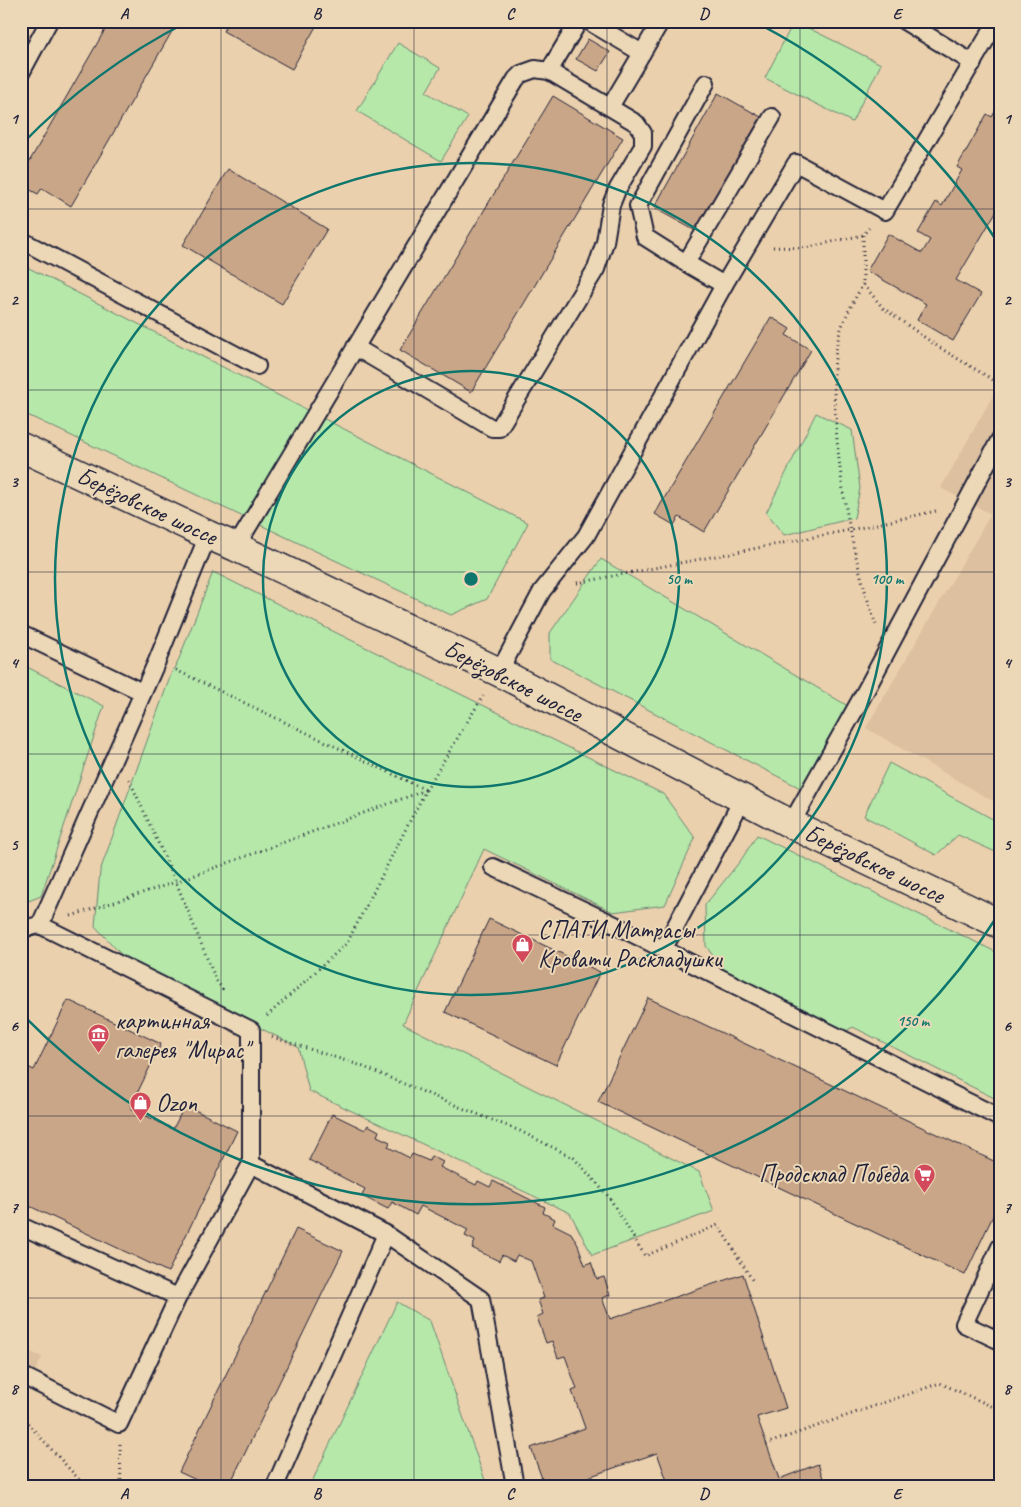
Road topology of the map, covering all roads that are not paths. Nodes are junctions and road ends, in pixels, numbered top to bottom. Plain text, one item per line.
1 (49, 21) edge
2 (579, 21) edge
3 (588, 21) edge
4 (661, 21) edge
5 (904, 21) edge
6 (997, 21) edge
7 (642, 54) junction
8 (973, 63) junction
9 (549, 71) junction
10 (21, 72) edge
11 (706, 83) dead end
12 (610, 107) junction
13 (772, 117) dead end
14 (21, 240) edge
15 (686, 264) junction
16 (724, 285) junction
17 (355, 347) junction
18 (257, 366) dead end
19 (1000, 439) edge
20 (21, 447) edge
21 (208, 535) junction
22 (236, 547) junction
23 (21, 634) edge
24 (499, 672) junction
25 (142, 692) junction
26 (742, 800) junction
27 (791, 824) junction
28 (492, 866) dead end
29 (1000, 924) edge
30 (40, 925) junction
31 (21, 929) edge
32 (663, 950) junction
33 (1000, 1118) edge
34 (251, 1164) junction
35 (21, 1226) edge
36 (386, 1234) junction
37 (1000, 1247) edge
38 (178, 1297) junction
39 (1000, 1341) edge
40 (21, 1375) edge
41 (275, 1486) edge
42 (515, 1486) edge

1 - 10 lane
2 - 9 lane
3 - 7 lane
4 - 7 lane
5 - 8 lane
6 - 8 lane
7 - 12 lane
8 - 16 lane
9 - 12 lane
9 - 17 lane
11 - 15 lane
12 - 17 lane
13 - 15 lane
14 - 18 lane
15 - 16 lane
16 - 24 lane
17 - 22 lane
19 - 27 lane
20 - 21 main road, Берёзовское шоссе
21 - 22 main road, Берёзовское шоссе
21 - 25 lane
22 - 24 main road, Берёзовское шоссе
23 - 25 lane
24 - 26 main road, Берёзовское шоссе
25 - 30 lane
26 - 27 main road, Берёзовское шоссе
26 - 32 lane
27 - 29 main road, Берёзовское шоссе
28 - 32 lane
30 - 31 lane
30 - 34 lane
32 - 33 lane
34 - 36 lane
34 - 38 lane
35 - 38 lane
36 - 41 lane
36 - 42 lane
37 - 39 lane
38 - 40 lane

